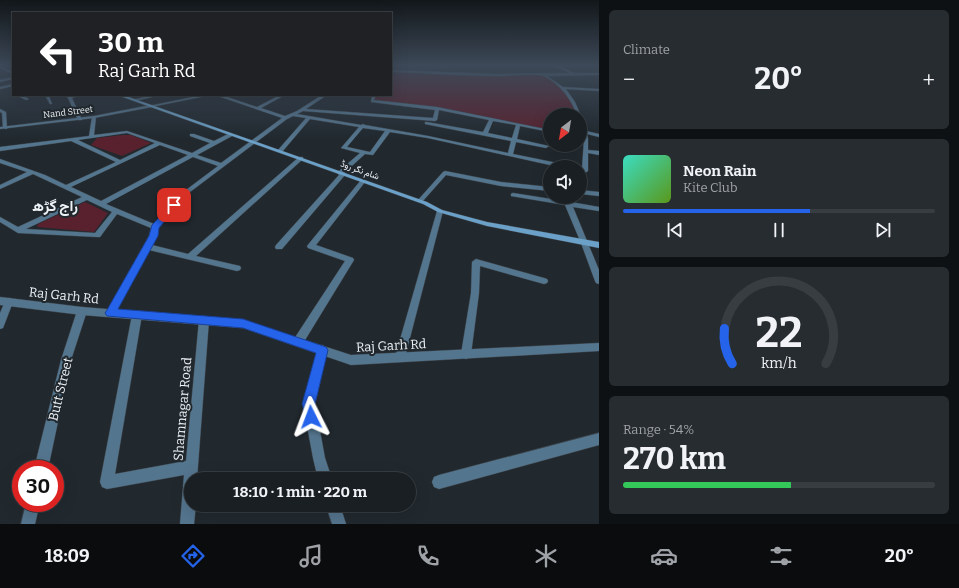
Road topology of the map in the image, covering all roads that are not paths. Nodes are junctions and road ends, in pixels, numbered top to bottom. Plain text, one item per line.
1 (566, 90) edge
2 (20, 96) edge
3 (48, 96) edge
4 (68, 96) edge
5 (123, 96) edge
6 (154, 96) edge
7 (180, 96) edge
8 (204, 96) edge
9 (221, 96) edge
10 (281, 96) edge
11 (324, 96) edge
12 (374, 96) edge
13 (27, 99) dead end
14 (135, 100) junction
15 (186, 100) junction
16 (51, 103) dead end
17 (151, 106) junction
18 (437, 108) junction
19 (576, 108) edge
20 (257, 109) junction
21 (0, 110) edge
22 (304, 110) junction
23 (293, 115) junction
24 (94, 117) junction
25 (310, 117) junction
26 (285, 118) junction
27 (80, 119) junction
28 (492, 119) junction
29 (425, 122) dead end
30 (363, 125) junction
31 (518, 125) junction
32 (2, 128) edge
33 (389, 130) junction
34 (543, 130) edge
35 (587, 133) edge
36 (230, 134) junction
37 (485, 134) junction
38 (192, 135) dead end
39 (599, 136) edge
40 (91, 137) junction
41 (71, 139) junction
42 (514, 140) junction
43 (160, 143) junction
44 (214, 143) junction
45 (252, 143) junction
46 (543, 145) edge
47 (0, 149) edge
48 (280, 151) junction
49 (587, 151) edge
50 (364, 152) junction
51 (599, 153) edge
52 (192, 154) junction
53 (510, 155) junction
54 (301, 158) junction
55 (0, 161) edge
56 (121, 162) junction
57 (543, 162) edge
58 (222, 164) junction
59 (31, 173) junction
60 (341, 173) junction
61 (363, 181) junction
62 (0, 187) edge
63 (66, 187) junction
64 (543, 188) edge
65 (587, 193) edge
66 (599, 194) edge
67 (513, 195) dead end
68 (86, 198) junction
69 (543, 198) edge
70 (420, 201) junction
71 (101, 204) junction
72 (568, 204) edge
73 (581, 204) edge
74 (599, 209) edge
75 (116, 211) junction
76 (440, 211) junction
77 (0, 219) edge
78 (155, 227) junction
79 (18, 231) junction
80 (585, 243) junction
81 (599, 245) edge
82 (147, 247) junction
83 (279, 247) dead end
84 (191, 256) junction
85 (237, 268) dead end
86 (596, 268) edge
87 (544, 281) dead end
88 (599, 281) edge
89 (5, 301) edge
90 (82, 311) junction
91 (111, 313) junction
92 (137, 315) junction
93 (204, 320) junction
94 (0, 325) edge
95 (298, 342) junction
96 (597, 349) edge
97 (322, 350) junction
98 (466, 354) junction
99 (400, 357) junction
100 (599, 439) edge
101 (43, 460) edge
102 (191, 467) junction
103 (323, 472) edge
104 (439, 482) dead end
105 (31, 512) edge
106 (335, 512) edge
107 (28, 524) edge
108 (188, 524) edge
109 (339, 524) edge

1 - 19 street
2 - 13 street
3 - 16 street
4 - 27 street
5 - 14 main road, شام نگر روڈ
6 - 14 street
7 - 15 street
8 - 15 street, Nand Street
9 - 20 street
10 - 20 street
11 - 22 street
12 - 18 street
14 - 17 main road, شام نگر روڈ
15 - 17 street, Nand Street
17 - 24 street, Nand Street
17 - 36 main road, شام نگر روڈ
18 - 22 street
18 - 28 street
20 - 26 street
21 - 32 street
22 - 23 street
23 - 25 street
23 - 26 street
24 - 27 street, Nand Street
24 - 40 street
25 - 30 street
25 - 48 street
26 - 45 street
27 - 32 street, Nand Street
28 - 31 street
28 - 37 street
29 - 37 street
30 - 33 street
30 - 50 street
31 - 34 street
31 - 42 street
33 - 50 street
33 - 53 street
35 - 39 street
36 - 44 street
36 - 45 main road, شام نگر روڈ
37 - 42 street
38 - 44 street
40 - 41 street
40 - 43 street
41 - 47 street
41 - 56 street
42 - 46 street
42 - 53 street
43 - 52 street
43 - 56 street
44 - 52 street
45 - 48 main road, شام نگر روڈ
45 - 58 street
48 - 54 main road, شام نگر روڈ
49 - 51 street
50 - 60 street
52 - 58 street
52 - 71 street
53 - 57 street
54 - 60 main road, شام نگر روڈ
54 - 84 street
55 - 59 street
56 - 63 street
58 - 78 street
59 - 62 street
59 - 63 street
60 - 61 main road, شام نگر روڈ
60 - 83 street
61 - 70 main road, شام نگر روڈ
61 - 95 street
63 - 68 street
64 - 70 street
65 - 66 street
67 - 69 street
68 - 71 street
68 - 79 street
70 - 76 main road, شام نگر روڈ
71 - 75 street
72 - 80 street
73 - 74 street
75 - 78 street
75 - 79 street
76 - 80 main road, شام نگر روڈ
76 - 99 street
77 - 79 street
78 - 82 street
80 - 81 main road, شام نگر روڈ
80 - 86 street
82 - 84 street
82 - 91 street
84 - 85 street
86 - 88 street
87 - 98 street
89 - 90 street, Raj Garh Rd
89 - 94 street
90 - 91 street, Raj Garh Rd
90 - 101 street, Butt Street
91 - 92 street, Raj Garh Rd
92 - 93 street, Raj Garh Rd
92 - 102 street
93 - 95 street, Raj Garh Rd
93 - 102 street, Shamnagar Road
95 - 97 street, Raj Garh Rd
96 - 98 street, Raj Garh Rd
97 - 99 street, Raj Garh Rd
97 - 103 street
98 - 99 street, Raj Garh Rd
100 - 104 street
102 - 108 street, Shamnagar Road
105 - 107 street
106 - 109 street

